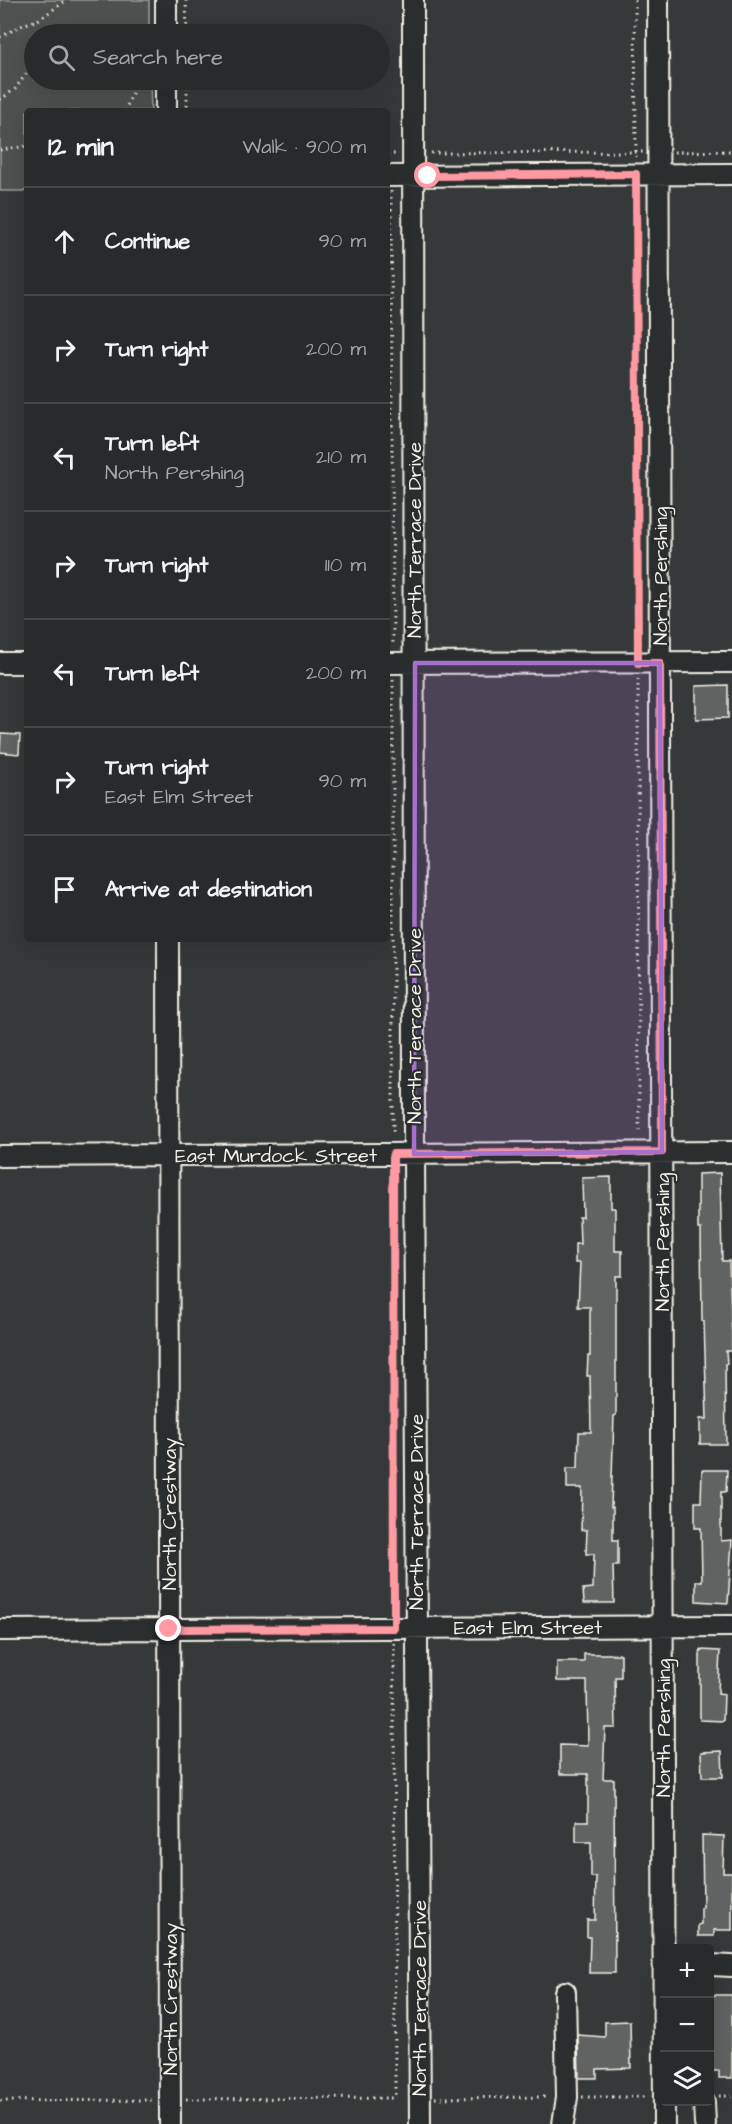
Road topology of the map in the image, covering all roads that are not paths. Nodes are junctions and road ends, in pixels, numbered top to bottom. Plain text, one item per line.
1 (166, 0) edge
2 (413, 0) edge
3 (658, 0) edge
4 (166, 24) edge
5 (166, 90) edge
6 (166, 108) edge
7 (659, 174) junction
8 (732, 174) edge
9 (390, 176) edge
10 (414, 176) junction
11 (732, 662) edge
12 (0, 663) edge
13 (24, 663) edge
14 (390, 663) edge
15 (415, 663) junction
16 (660, 663) junction
17 (168, 942) edge
18 (662, 1152) junction
19 (732, 1152) edge
20 (414, 1154) junction
21 (168, 1155) junction
22 (0, 1156) edge
23 (663, 1626) junction
24 (732, 1626) edge
25 (417, 1627) junction
26 (169, 1629) junction
27 (0, 1630) edge
28 (664, 1944) edge
29 (714, 1965) edge
30 (732, 1966) edge
31 (565, 1992) dead end
32 (664, 2106) edge
33 (704, 2106) edge
34 (170, 2124) edge
35 (420, 2124) edge
36 (563, 2124) edge
37 (664, 2124) edge
38 (705, 2124) edge

1 - 4 street
2 - 10 street, North Terrace Drive
3 - 7 street, North Pershing
5 - 6 street
7 - 8 street
7 - 10 street
7 - 16 street, North Pershing
9 - 10 street
10 - 15 street, North Terrace Drive
11 - 16 street
12 - 13 street
14 - 15 street
15 - 16 street
15 - 20 street, North Terrace Drive
16 - 18 street, North Pershing
17 - 21 street, North Crestway
18 - 19 street, East Murdock Street
18 - 20 street, East Murdock Street
18 - 23 street, North Pershing
20 - 21 street, East Murdock Street
20 - 25 street, North Terrace Drive
21 - 22 street, East Murdock Street
21 - 26 street, North Crestway
23 - 24 street, East Elm Street
23 - 25 street, East Elm Street
23 - 28 street, North Pershing
25 - 26 street, East Elm Street
25 - 35 street, North Terrace Drive
26 - 27 street, East Elm Street
26 - 34 street, North Crestway
29 - 30 street
31 - 36 street
32 - 37 street, North Pershing
33 - 38 street

